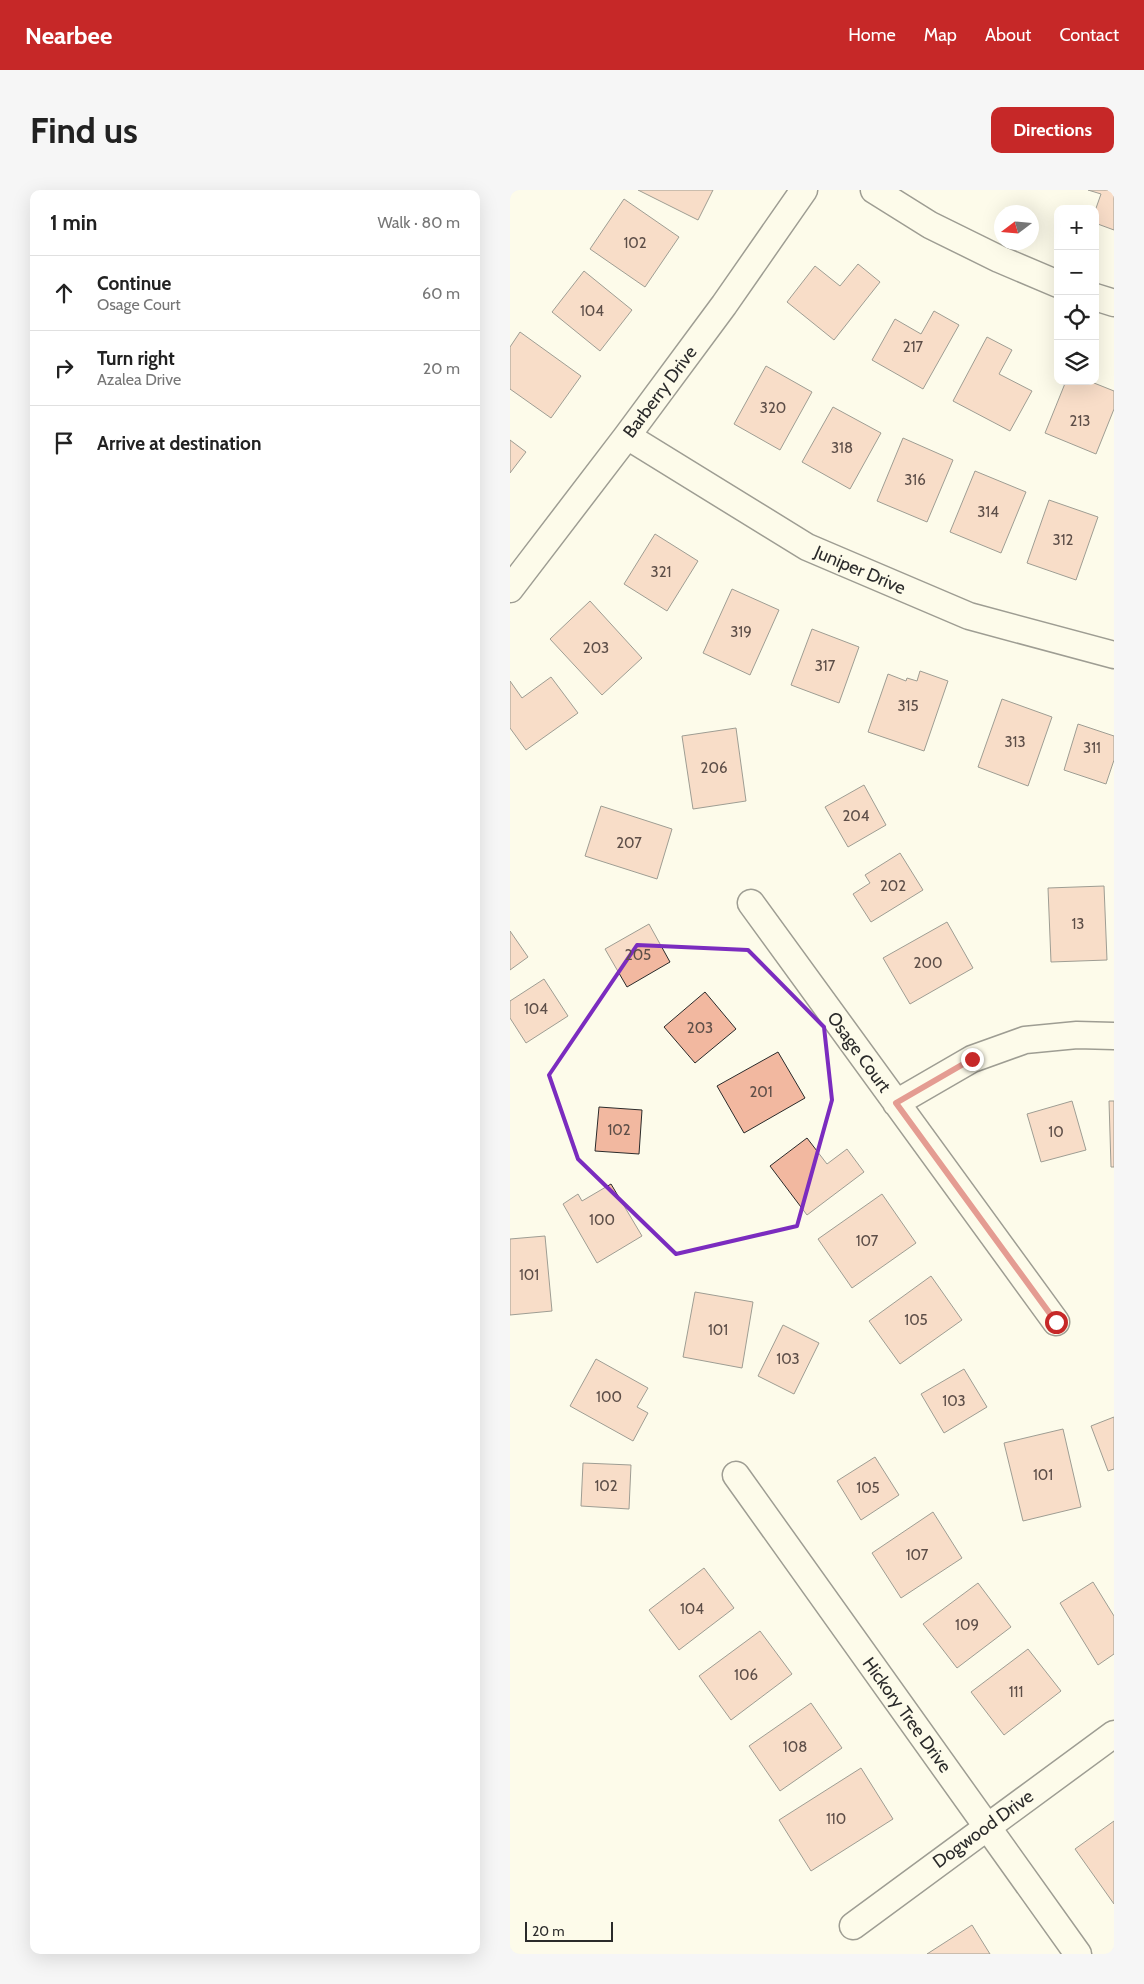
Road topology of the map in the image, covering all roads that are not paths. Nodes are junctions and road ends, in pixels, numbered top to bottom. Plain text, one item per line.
1 (804, 190) edge
2 (874, 190) edge
3 (1054, 282) edge
4 (1099, 298) edge
5 (1114, 303) edge
6 (627, 436) junction
7 (510, 589) edge
8 (1114, 655) edge
9 (750, 903) dead end
10 (1114, 1036) edge
11 (896, 1103) junction
12 (1056, 1322) dead end
13 (736, 1475) dead end
14 (1114, 1734) edge
15 (986, 1826) junction
16 (853, 1926) dead end
17 (1078, 1954) edge

1 - 6 street, Barberry Drive
2 - 3 street
4 - 5 street
6 - 7 street, Barberry Drive
6 - 8 street, Juniper Drive
9 - 11 street, Osage Court
10 - 11 street
11 - 12 street, Osage Court
13 - 15 street, Hickory Tree Drive
14 - 15 street, Dogwood Drive
15 - 16 street, Dogwood Drive
15 - 17 street, Hickory Tree Drive

